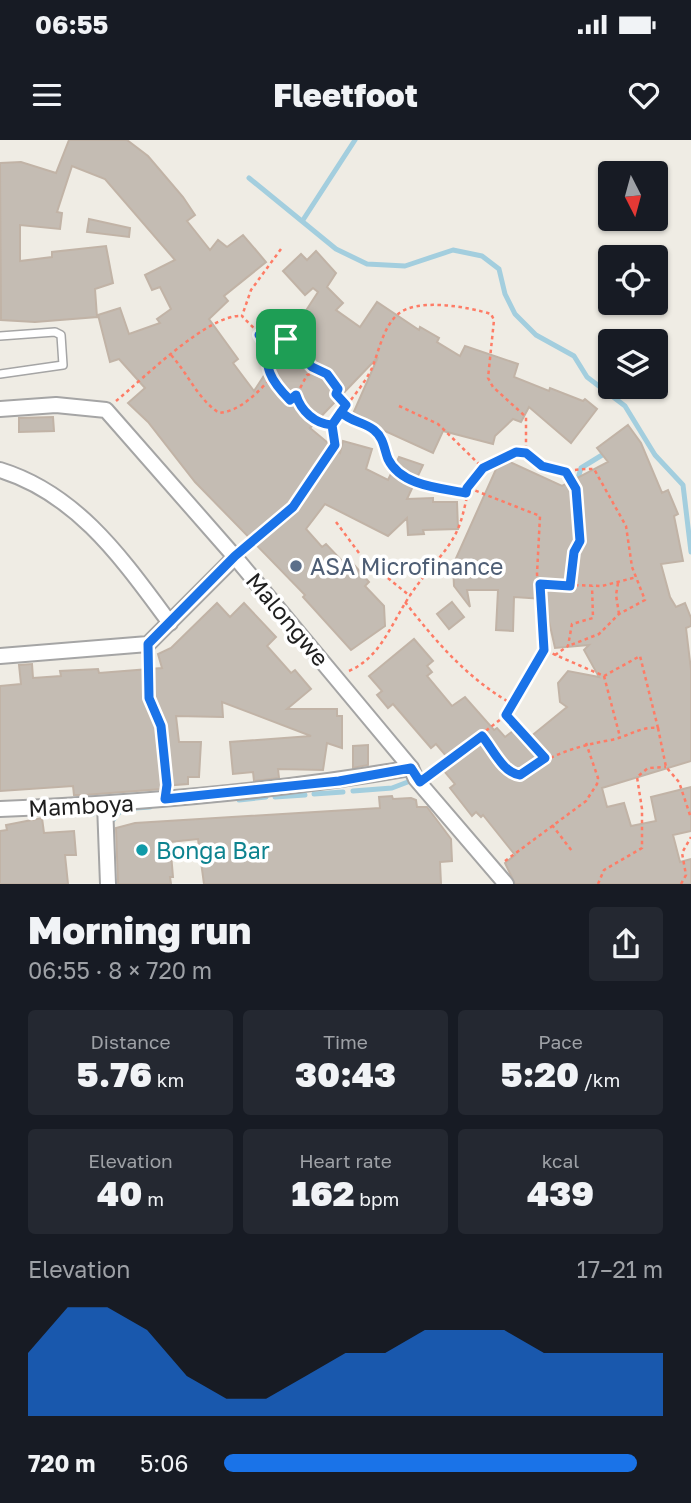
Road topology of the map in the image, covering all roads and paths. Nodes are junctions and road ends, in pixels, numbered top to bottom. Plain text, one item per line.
1 (281, 249) dead end
2 (242, 317) junction
3 (259, 335) junction
4 (0, 336) edge
5 (171, 355) junction
6 (323, 372) junction
7 (0, 374) edge
8 (272, 377) junction
9 (296, 395) junction
10 (346, 405) junction
11 (400, 406) dead end
12 (0, 409) edge
13 (106, 410) junction
14 (341, 412) junction
15 (332, 425) junction
16 (526, 453) junction
17 (483, 468) junction
18 (0, 470) edge
19 (566, 472) junction
20 (467, 488) junction
21 (466, 493) junction
22 (336, 522) dead end
23 (235, 556) junction
24 (638, 577) junction
25 (618, 583) junction
26 (540, 584) junction
27 (570, 586) junction
28 (592, 586) junction
29 (410, 596) junction
30 (405, 603) junction
31 (619, 614) junction
32 (170, 623) junction
33 (148, 644) junction
34 (568, 646) junction
35 (544, 650) junction
36 (555, 655) junction
37 (0, 656) edge
38 (336, 676) junction
39 (604, 676) junction
40 (512, 704) junction
41 (506, 715) junction
42 (658, 728) junction
43 (482, 736) junction
44 (620, 737) junction
45 (586, 743) junction
46 (545, 758) junction
47 (666, 767) junction
48 (411, 768) junction
49 (420, 782) junction
50 (165, 799) junction
51 (105, 804) junction
52 (0, 809) edge
53 (691, 818) edge
54 (552, 825) junction
55 (691, 837) edge
56 (572, 851) dead end
57 (494, 869) junction
58 (108, 884) edge
59 (506, 884) edge
60 (598, 884) edge
61 (681, 884) edge

1 - 2 path
2 - 3 path
2 - 5 path
3 - 6 path
3 - 8 path
4 - 7 lane
5 - 8 path
5 - 13 path
6 - 9 path
6 - 10 path
8 - 9 path
9 - 15 path
10 - 14 path
10 - 16 path
11 - 17 path
12 - 13 street
13 - 23 street, Malongwe
14 - 15 path
14 - 21 path
15 - 23 path
16 - 17 path
16 - 19 path
17 - 20 path
18 - 32 street
19 - 24 path
19 - 27 path
20 - 21 path
20 - 26 path
21 - 29 path
22 - 29 path
23 - 32 street
23 - 38 street, Malongwe
24 - 25 path
24 - 31 path
25 - 28 path
25 - 31 path
26 - 27 path
26 - 35 path
27 - 28 path
28 - 34 path
29 - 30 path
30 - 38 path
30 - 40 path
31 - 34 path
32 - 33 street
33 - 37 street
33 - 50 path
34 - 36 path
35 - 36 path
35 - 40 path
36 - 39 path
38 - 48 street, Malongwe
39 - 42 path
39 - 44 path
40 - 41 path
41 - 43 path
41 - 46 path
42 - 44 path
42 - 47 path
43 - 46 path
43 - 49 path
44 - 45 path
45 - 46 path
45 - 54 path
47 - 53 path
47 - 60 path
48 - 49 street, Malongwe
48 - 50 street, Mamboya
49 - 57 street, Malongwe
50 - 51 street, Mamboya
51 - 52 street, Mamboya
51 - 58 street
54 - 56 path
54 - 57 path
55 - 61 path
57 - 59 street, Malongwe

